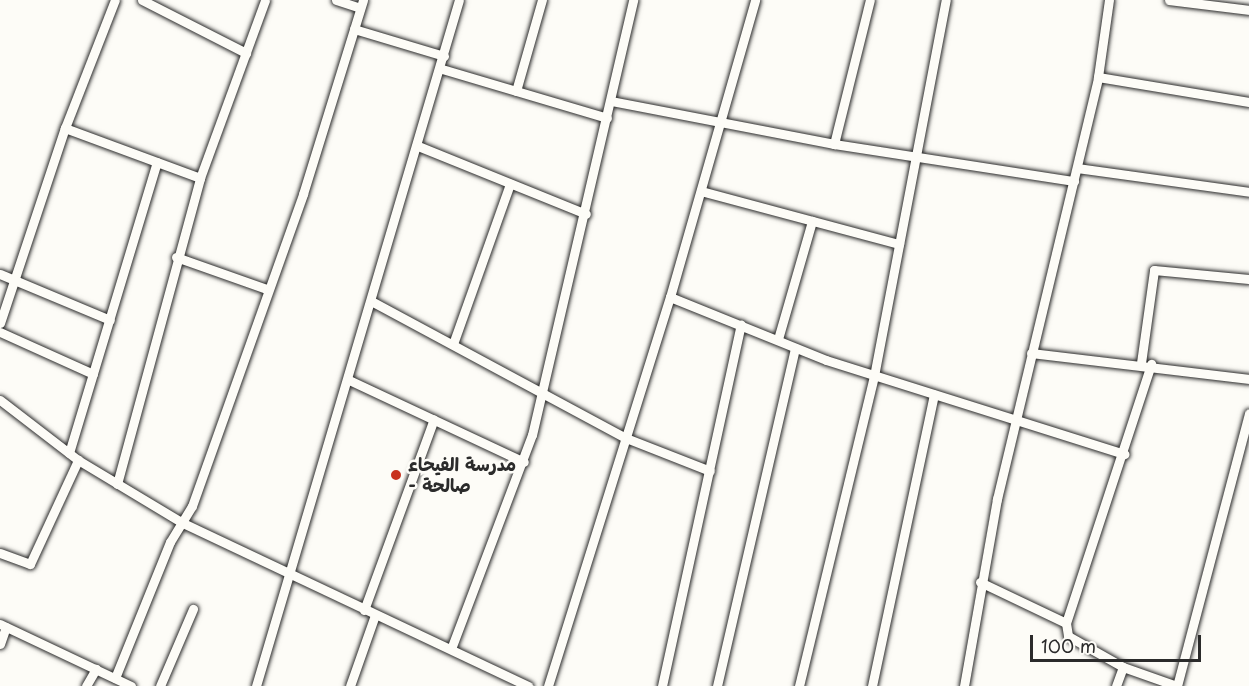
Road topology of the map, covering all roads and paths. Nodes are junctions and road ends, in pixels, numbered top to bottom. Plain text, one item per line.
1 (115, 0) edge
2 (142, 0) edge
3 (265, 0) edge
4 (336, 0) edge
5 (459, 0) edge
6 (542, 0) edge
7 (633, 0) edge
8 (755, 0) edge
9 (870, 0) edge
10 (946, 0) edge
11 (1109, 0) edge
12 (1169, 0) edge
13 (361, 4) edge
14 (1249, 10) edge
15 (354, 29) junction
16 (246, 53) junction
17 (444, 56) junction
18 (442, 69) junction
19 (1098, 77) junction
20 (516, 91) junction
21 (611, 101) junction
22 (1249, 102) edge
23 (607, 118) junction
24 (719, 120) junction
25 (65, 128) junction
26 (834, 144) junction
27 (418, 146) junction
28 (920, 158) junction
29 (157, 162) junction
30 (1077, 168) junction
31 (200, 178) junction
32 (1074, 181) junction
33 (510, 184) junction
34 (701, 191) junction
35 (1249, 192) edge
36 (586, 213) junction
37 (812, 221) junction
38 (899, 244) junction
39 (176, 257) junction
40 (0, 274) edge
41 (1249, 279) edge
42 (14, 281) junction
43 (267, 288) junction
44 (670, 297) junction
45 (373, 302) junction
46 (110, 320) junction
47 (0, 323) edge
48 (741, 325) junction
49 (0, 332) edge
50 (778, 339) junction
51 (453, 344) junction
52 (795, 348) junction
53 (1031, 353) junction
54 (1146, 363) junction
55 (93, 374) junction
56 (874, 376) junction
57 (1249, 379) edge
58 (349, 380) junction
59 (543, 393) junction
60 (934, 395) junction
61 (0, 400) edge
62 (1249, 413) edge
63 (434, 419) junction
64 (1015, 421) junction
65 (626, 438) junction
66 (69, 453) junction
67 (1125, 454) junction
68 (78, 460) junction
69 (524, 462) junction
70 (710, 471) junction
71 (117, 484) junction
72 (183, 523) junction
73 (0, 553) edge
74 (288, 575) junction
75 (980, 582) junction
76 (193, 609) dead end
77 (364, 610) junction
78 (375, 615) junction
79 (1066, 623) junction
80 (3, 626) edge
81 (0, 644) edge
82 (451, 650) junction
83 (1123, 667) junction
84 (96, 669) junction
85 (115, 678) junction
86 (86, 686) edge
87 (131, 686) edge
88 (160, 686) edge
89 (256, 686) edge
90 (350, 686) edge
91 (528, 686) edge
92 (548, 686) edge
93 (662, 686) edge
94 (717, 686) edge
95 (799, 686) edge
96 (872, 686) edge
97 (964, 686) edge
98 (1116, 686) edge

1 - 25 street
2 - 16 street
3 - 16 street
4 - 13 street
5 - 17 street
6 - 20 street
7 - 21 street
8 - 24 street
9 - 26 street
10 - 28 street
11 - 19 street
12 - 14 street
13 - 15 street
15 - 17 street
15 - 43 street
16 - 31 street
17 - 18 street
18 - 20 street
18 - 27 street
19 - 22 street
19 - 30 street
20 - 23 street
21 - 23 street
21 - 24 street
23 - 36 street
24 - 26 street
24 - 34 street
25 - 29 street
25 - 42 street
26 - 28 street
27 - 33 street
27 - 45 street
28 - 32 street
28 - 38 street
29 - 31 street
29 - 46 street
30 - 32 street
30 - 35 street
31 - 39 street
32 - 53 street
33 - 36 street
33 - 51 street
34 - 37 street
34 - 44 street
36 - 59 street
37 - 38 street
37 - 50 street
38 - 56 street
39 - 43 street
39 - 71 street
40 - 42 street
41 - 54 street
42 - 46 street
42 - 47 street
43 - 72 street
44 - 48 street
44 - 65 street
45 - 51 street
45 - 58 street
46 - 55 street
48 - 50 street
48 - 70 street
49 - 55 street
50 - 52 street
51 - 59 street
52 - 56 street
52 - 94 street
53 - 54 street
53 - 64 street
54 - 57 street
54 - 67 street
55 - 66 street
56 - 60 street
56 - 95 street
58 - 63 street
58 - 74 street
59 - 65 street
59 - 69 street
60 - 64 street
60 - 96 street
61 - 66 street
62 - 83 street
63 - 69 street
63 - 77 street
64 - 67 street
64 - 75 street
65 - 70 street
65 - 92 street
66 - 68 street
67 - 79 street
68 - 71 street
68 - 73 street
69 - 82 street
70 - 93 street
71 - 72 street
72 - 74 street
72 - 85 street
74 - 77 street
74 - 89 street
75 - 79 street
75 - 97 street
76 - 88 street
77 - 78 street
78 - 82 street
78 - 90 street
79 - 83 street
80 - 81 street
80 - 84 street
82 - 91 street
83 - 98 street
84 - 85 street
84 - 86 street
85 - 87 street

